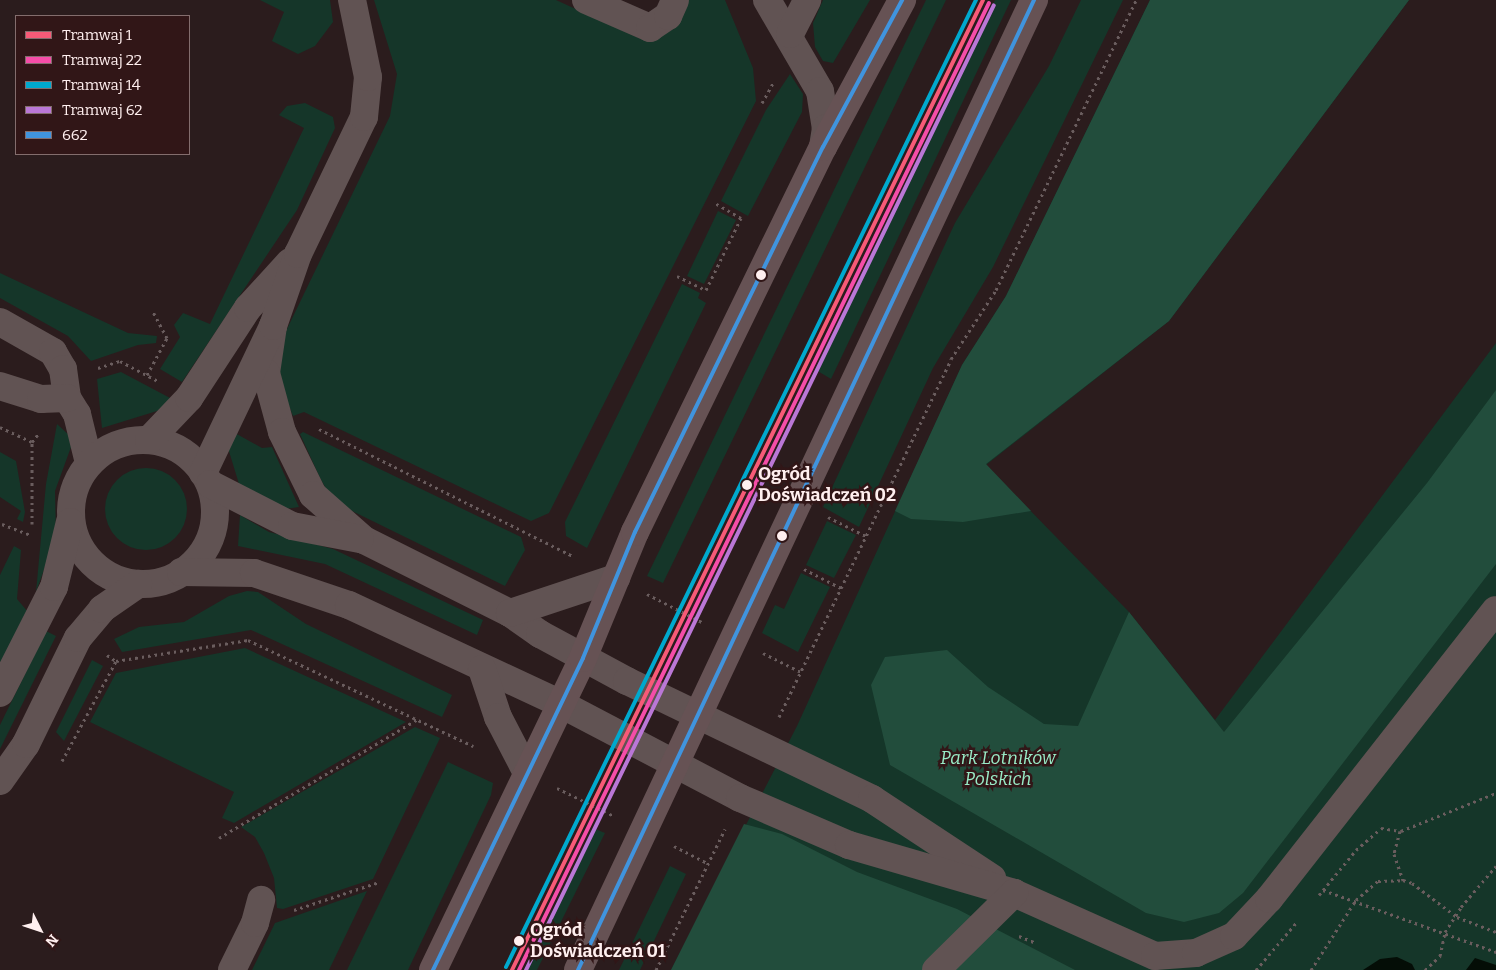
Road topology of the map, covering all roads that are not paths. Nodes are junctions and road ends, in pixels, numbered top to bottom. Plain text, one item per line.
1 (352, 0) edge
2 (586, 0) edge
3 (674, 0) edge
4 (767, 0) edge
5 (807, 0) edge
6 (902, 0) edge
7 (1034, 0) edge
8 (790, 34) junction
9 (823, 147) junction
10 (298, 254) junction
11 (0, 322) edge
12 (273, 326) junction
13 (0, 386) edge
14 (67, 398) junction
15 (148, 440) junction
16 (89, 463) junction
17 (206, 478) junction
18 (70, 519) junction
19 (364, 540) junction
20 (181, 572) junction
21 (138, 584) junction
22 (627, 584) junction
23 (1496, 610) edge
24 (510, 613) junction
25 (583, 658) junction
26 (482, 669) junction
27 (0, 693) edge
28 (561, 704) junction
29 (698, 715) junction
30 (677, 762) junction
31 (527, 773) junction
32 (0, 782) edge
33 (1014, 892) junction
34 (258, 912) road end
35 (232, 970) edge
36 (433, 970) edge
37 (578, 970) edge
38 (936, 970) edge

1 - 10 lane
2 - 3 lane
4 - 8 lane
5 - 8 lane
6 - 9 main road
7 - 29 main road
8 - 9 lane
9 - 22 main road
10 - 12 lane
10 - 15 lane
11 - 14 lane
12 - 17 lane
12 - 19 lane
13 - 14 lane
14 - 16 lane
15 - 16 lane
15 - 17 lane
16 - 18 lane
17 - 19 lane
17 - 20 lane
18 - 21 lane
18 - 27 lane
19 - 24 lane
20 - 21 lane
20 - 26 lane
21 - 32 lane
22 - 24 lane
22 - 25 main road
23 - 33 lane
24 - 25 lane
25 - 28 main road
25 - 29 lane
26 - 28 lane
26 - 31 lane
28 - 30 lane
28 - 31 main road
29 - 30 main road
29 - 33 lane
30 - 33 lane
30 - 37 main road
31 - 36 main road
33 - 38 lane
34 - 35 lane

